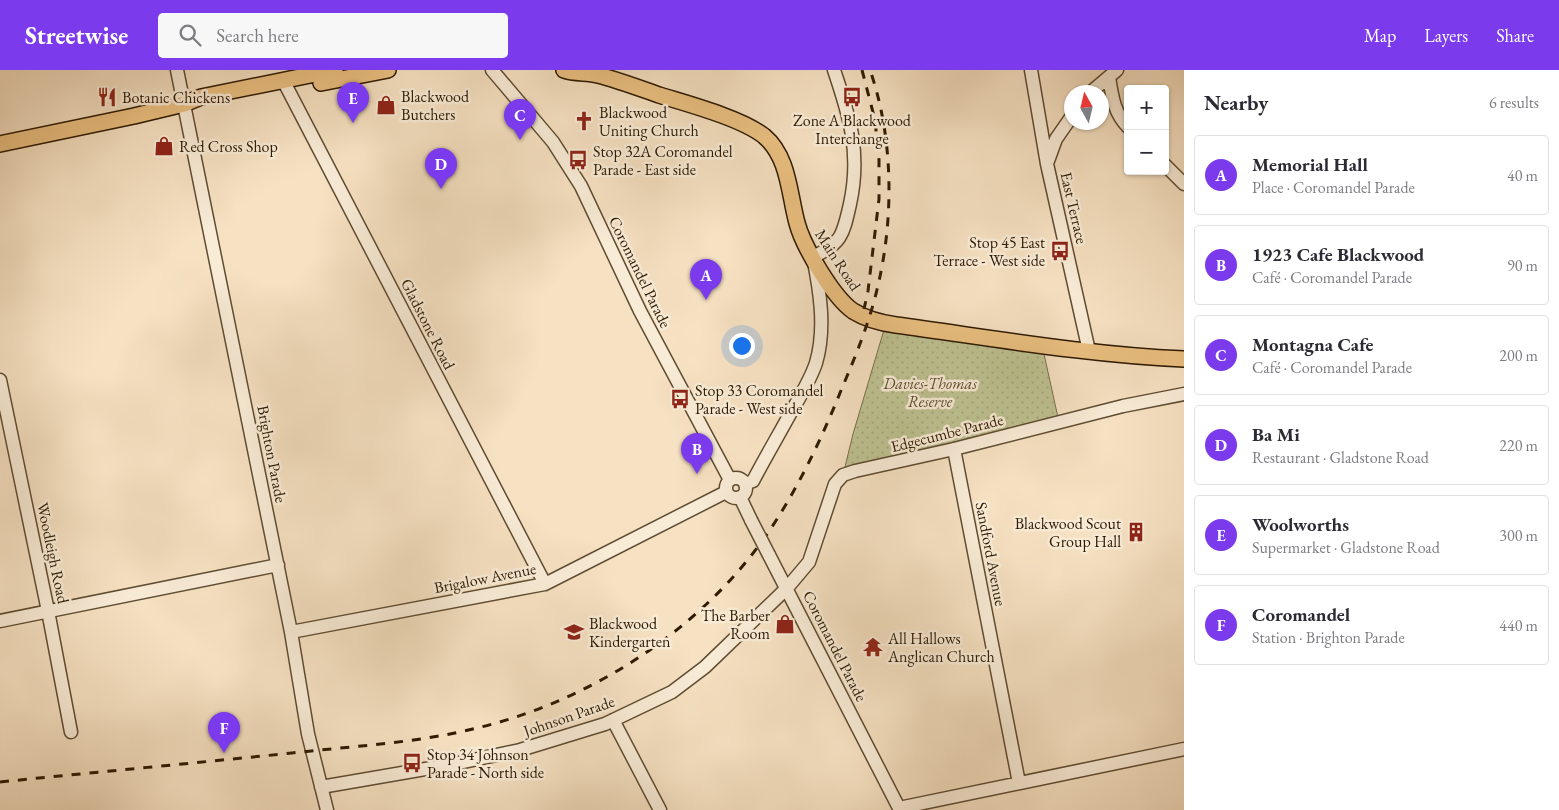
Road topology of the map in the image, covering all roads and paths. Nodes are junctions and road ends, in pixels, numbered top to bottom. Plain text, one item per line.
1 (177, 70) edge
2 (335, 70) edge
3 (388, 70) edge
4 (492, 70) edge
5 (506, 70) edge
6 (564, 70) edge
7 (834, 70) edge
8 (1031, 70) edge
9 (593, 72) edge
10 (1113, 73) edge
11 (285, 85) junction
12 (1099, 85) edge
13 (507, 88) junction
14 (184, 104) junction
15 (1124, 124) edge
16 (1064, 128) edge
17 (0, 144) edge
18 (1047, 164) junction
19 (1169, 169) edge
20 (1184, 184) edge
21 (813, 257) junction
22 (1089, 351) junction
23 (1184, 359) edge
24 (0, 380) edge
25 (1184, 394) edge
26 (954, 449) junction
27 (745, 484) junction
28 (728, 486) junction
29 (740, 497) junction
30 (278, 565) junction
31 (544, 584) junction
32 (787, 588) junction
33 (48, 611) junction
34 (0, 621) edge
35 (291, 632) junction
36 (613, 720) junction
37 (71, 732) dead end
38 (1184, 749) edge
39 (1018, 783) junction
40 (321, 787) junction
41 (899, 809) edge
42 (327, 810) edge
43 (660, 810) edge

1 - 14 street, Brighton Parade
2 - 11 main road
3 - 11 main road
4 - 13 street, Coromandel Parade
5 - 13 street
6 - 9 main road, Main Road
7 - 21 street
8 - 18 street, East Terrace
9 - 21 main road, Main Road
10 - 12 street
10 - 15 street
11 - 14 main road
11 - 31 street, Gladstone Road
13 - 28 street, Coromandel Parade
14 - 17 main road
14 - 30 street, Brighton Parade
16 - 18 street
18 - 22 street, East Terrace
19 - 20 street
21 - 22 main road, Main Road
21 - 27 street
22 - 23 main road, Main Road
24 - 33 street, Woodleigh Road
25 - 26 street, Edgecumbe Parade
26 - 32 street, Edgecumbe Parade
26 - 39 street, Sandford Avenue
27 - 28 street
27 - 29 street
28 - 29 street
28 - 31 street, Brigalow Avenue
29 - 32 street, Coromandel Parade, bridge
30 - 33 street
30 - 35 street, Brighton Parade
31 - 35 street, Brigalow Avenue
32 - 36 street, Johnson Parade
32 - 41 street, Coromandel Parade
33 - 34 street
33 - 37 street, Woodleigh Road
35 - 40 street, Brighton Parade
36 - 40 street, Johnson Parade
36 - 43 street
38 - 39 street
39 - 41 street
40 - 42 street, Brighton Parade

